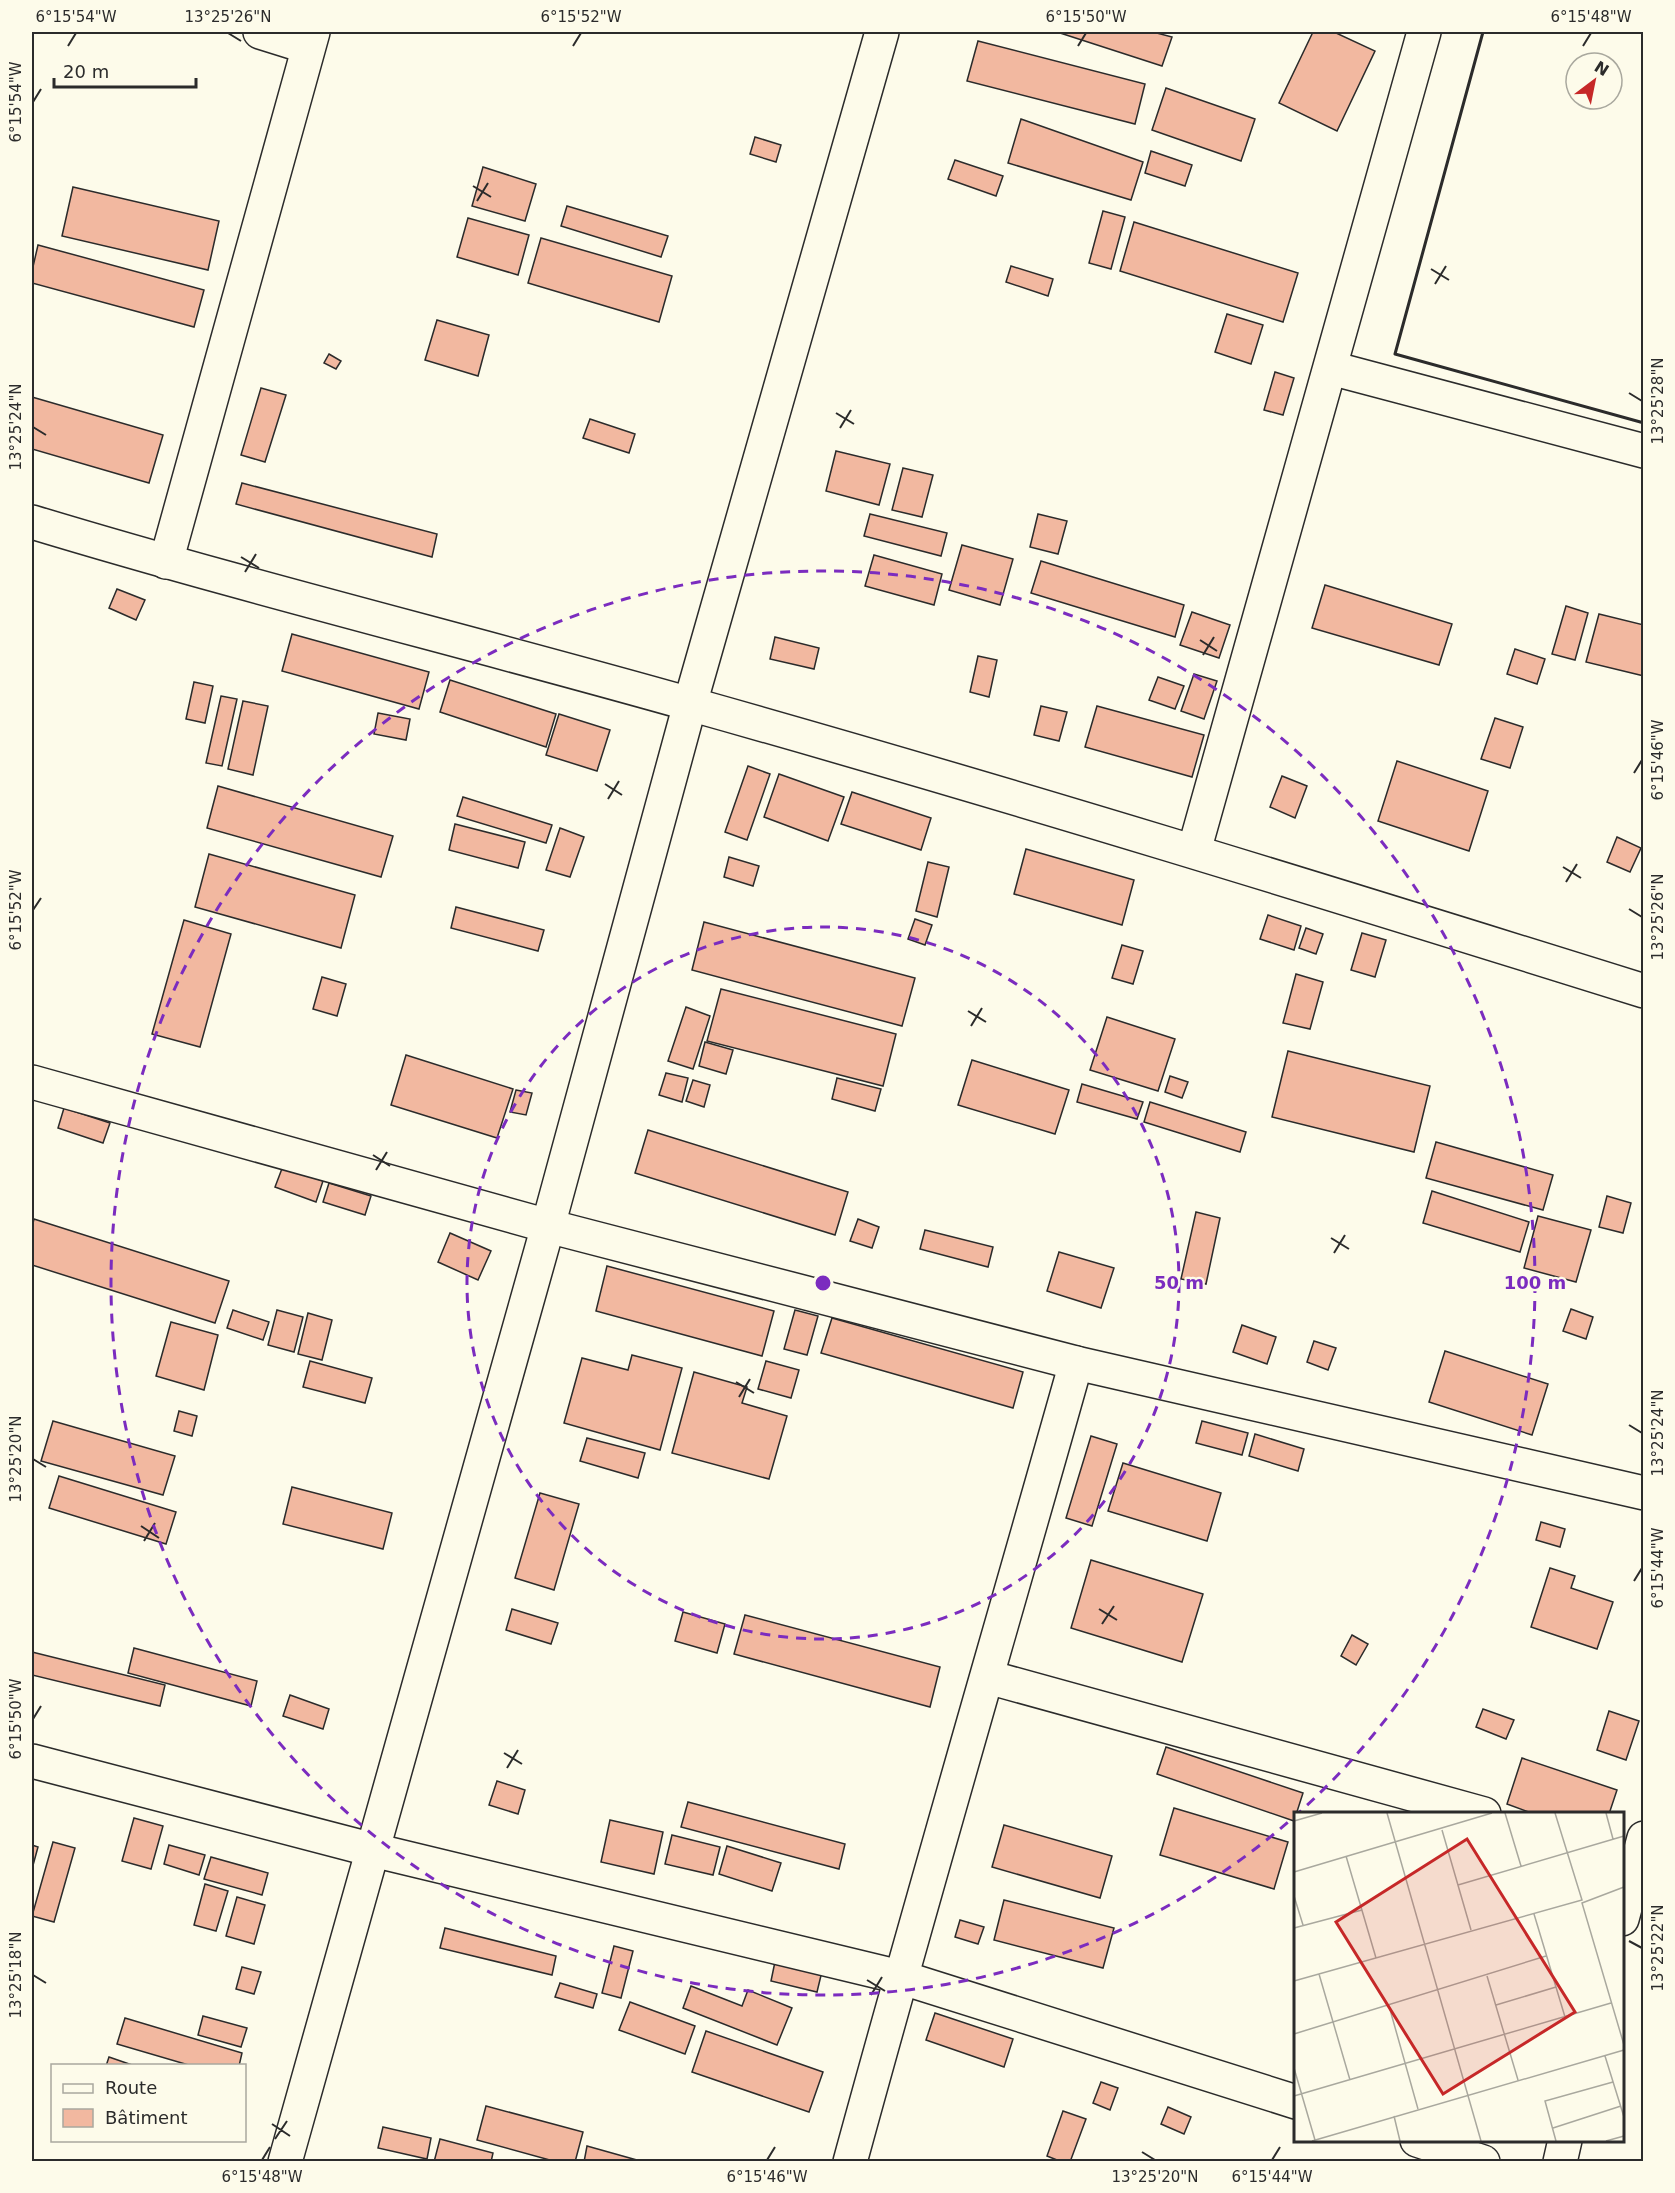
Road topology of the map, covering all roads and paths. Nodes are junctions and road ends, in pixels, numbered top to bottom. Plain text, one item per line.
1 (260, 32) edge
2 (882, 32) edge
3 (1424, 32) edge
4 (310, 39) edge
5 (1330, 368) junction
6 (1644, 451) edge
7 (32, 522) edge
8 (165, 562) junction
9 (690, 704) junction
10 (1194, 851) junction
11 (1644, 991) edge
12 (32, 1082) edge
13 (548, 1226) junction
14 (1076, 1363) junction
15 (1644, 1493) edge
16 (988, 1677) junction
17 (32, 1761) edge
18 (1477, 1812) edge
19 (1635, 1849) edge
20 (373, 1850) junction
21 (1624, 1913) edge
22 (900, 1977) junction
23 (1294, 2101) edge
24 (1423, 2142) edge
25 (1565, 2142) edge
26 (285, 2162) edge
27 (850, 2162) edge
28 (1483, 2162) edge
29 (1560, 2162) edge

1 - 4 street
2 - 9 street
3 - 5 street
4 - 8 street
5 - 6 street
5 - 10 street
7 - 8 street
8 - 9 street
9 - 10 street
9 - 13 street
10 - 11 street
12 - 13 street
13 - 14 street
13 - 20 street
14 - 15 street
14 - 16 street
16 - 18 street
16 - 22 street
17 - 20 street
19 - 21 street
20 - 22 street
20 - 26 street
22 - 23 street
22 - 27 street
24 - 28 street
25 - 29 street

